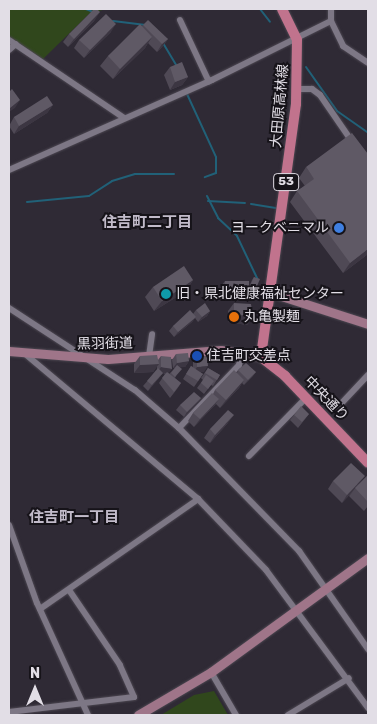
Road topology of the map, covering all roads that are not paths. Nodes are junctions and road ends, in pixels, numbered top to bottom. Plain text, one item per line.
1 (282, 9) edge
2 (331, 9) edge
3 (180, 20) dead end
4 (331, 21) junction
5 (9, 40) edge
6 (297, 40) junction
7 (16, 44) junction
8 (9, 50) edge
9 (368, 63) edge
10 (209, 82) junction
11 (297, 89) junction
12 (124, 118) junction
13 (358, 149) edge
14 (9, 170) edge
15 (272, 293) junction
16 (9, 308) edge
17 (368, 324) edge
18 (152, 334) dead end
19 (9, 351) edge
20 (24, 353) junction
21 (242, 353) junction
22 (149, 356) junction
23 (260, 357) junction
24 (81, 359) junction
25 (368, 375) edge
26 (306, 398) junction
27 (338, 407) dead end
28 (180, 428) junction
29 (249, 456) dead end
30 (368, 462) edge
31 (198, 499) junction
32 (9, 525) edge
33 (368, 558) edge
34 (328, 589) junction
35 (69, 590) junction
36 (40, 609) junction
37 (298, 611) junction
38 (368, 649) edge
39 (211, 672) junction
40 (349, 678) junction
41 (81, 703) junction
42 (368, 708) edge
43 (9, 712) edge
44 (88, 715) edge
45 (138, 715) edge
46 (236, 715) edge
47 (288, 715) edge

1 - 6 main road, 大田原高林線 / 53
2 - 4 street
3 - 10 street
4 - 6 street
4 - 9 street
5 - 7 street
6 - 10 street
6 - 11 main road, 大田原高林線 / 53
7 - 8 street
7 - 12 street
10 - 12 street
11 - 13 street
11 - 15 main road, 大田原高林線 / 53
12 - 14 street
15 - 17 street
15 - 23 main road, 大田原高林線 / 53
16 - 24 street
18 - 22 street
19 - 20 street, 黒羽街道
20 - 24 street, 黒羽街道
20 - 31 street
21 - 22 street, 黒羽街道
21 - 23 street, 黒羽街道
21 - 28 street
22 - 24 street, 黒羽街道
23 - 26 main road, 中央通り
24 - 28 street
25 - 27 street
26 - 29 street
26 - 30 main road, 中央通り
28 - 34 street
31 - 35 street
31 - 37 street
32 - 36 street
33 - 34 street
34 - 37 street
34 - 38 street
35 - 36 street
35 - 41 street
36 - 41 street
37 - 39 street
37 - 40 street
39 - 45 street
39 - 46 street
40 - 42 street
40 - 47 street
41 - 43 street
41 - 44 street

